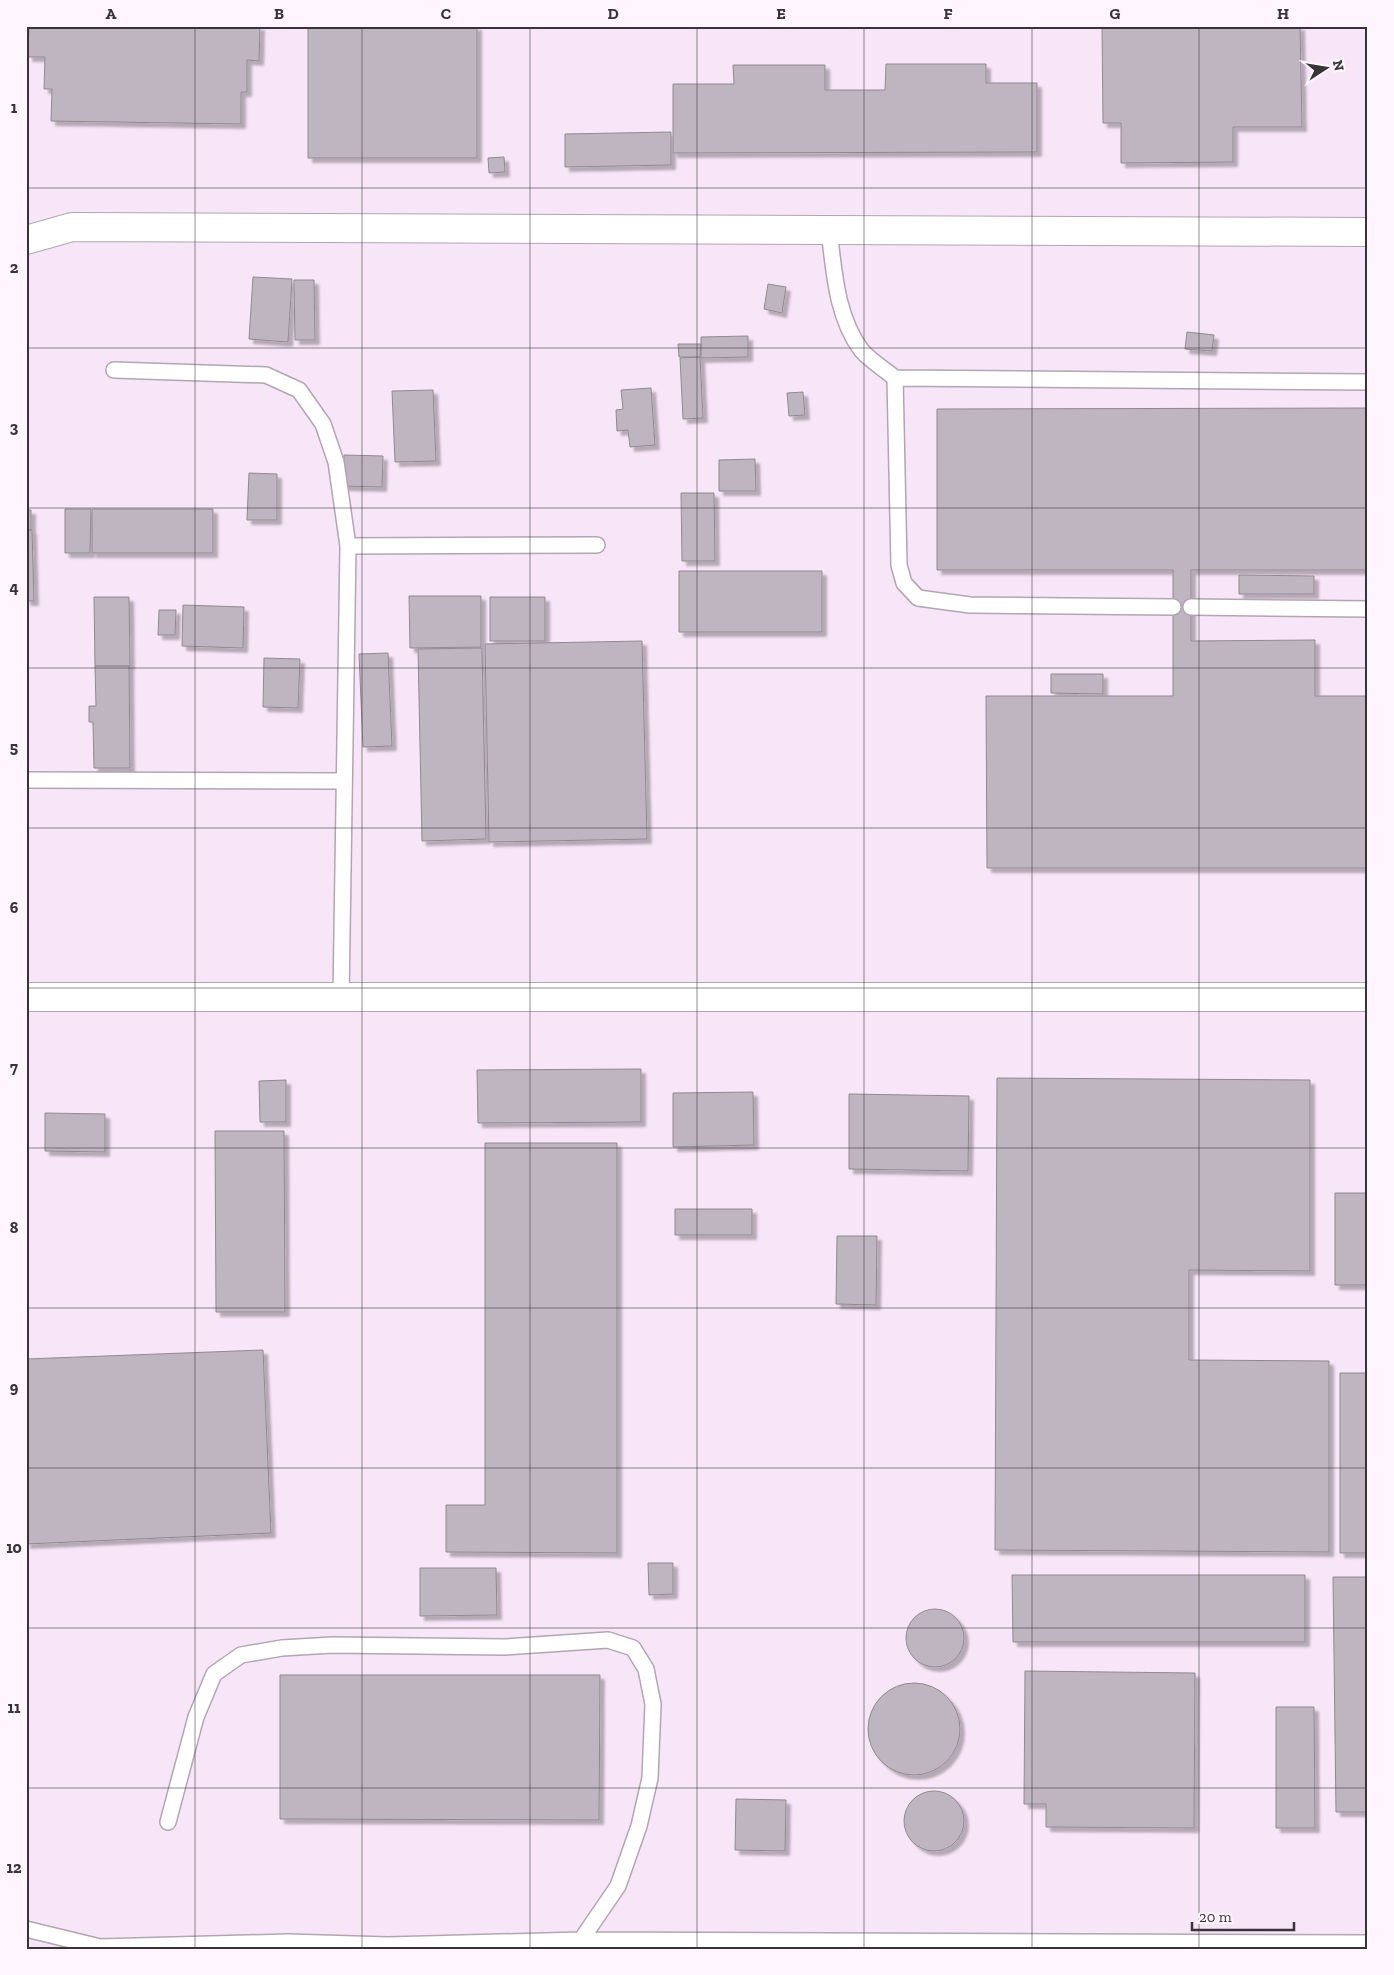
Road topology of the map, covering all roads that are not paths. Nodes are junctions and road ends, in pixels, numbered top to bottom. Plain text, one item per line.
1 (829, 230) junction
2 (1368, 232) edge
3 (26, 240) edge
4 (114, 370) dead end
5 (895, 378) junction
6 (1368, 382) edge
7 (597, 545) dead end
8 (348, 546) junction
9 (1173, 607) dead end
10 (1191, 607) dead end
11 (1368, 609) edge
12 (26, 780) edge
13 (344, 782) junction
14 (1368, 997) edge
15 (26, 998) edge
16 (341, 998) junction
17 (168, 1822) dead end
18 (26, 1929) edge
19 (581, 1940) junction
20 (1368, 1943) edge
21 (288, 1945) edge

1 - 2 street
1 - 3 street
1 - 5 lane
4 - 8 lane
5 - 6 lane
5 - 9 lane
7 - 8 lane
8 - 13 lane
10 - 11 lane
12 - 13 lane
13 - 16 lane
14 - 16 street
15 - 16 street
17 - 19 lane
18 - 21 lane
19 - 20 lane
19 - 21 lane

